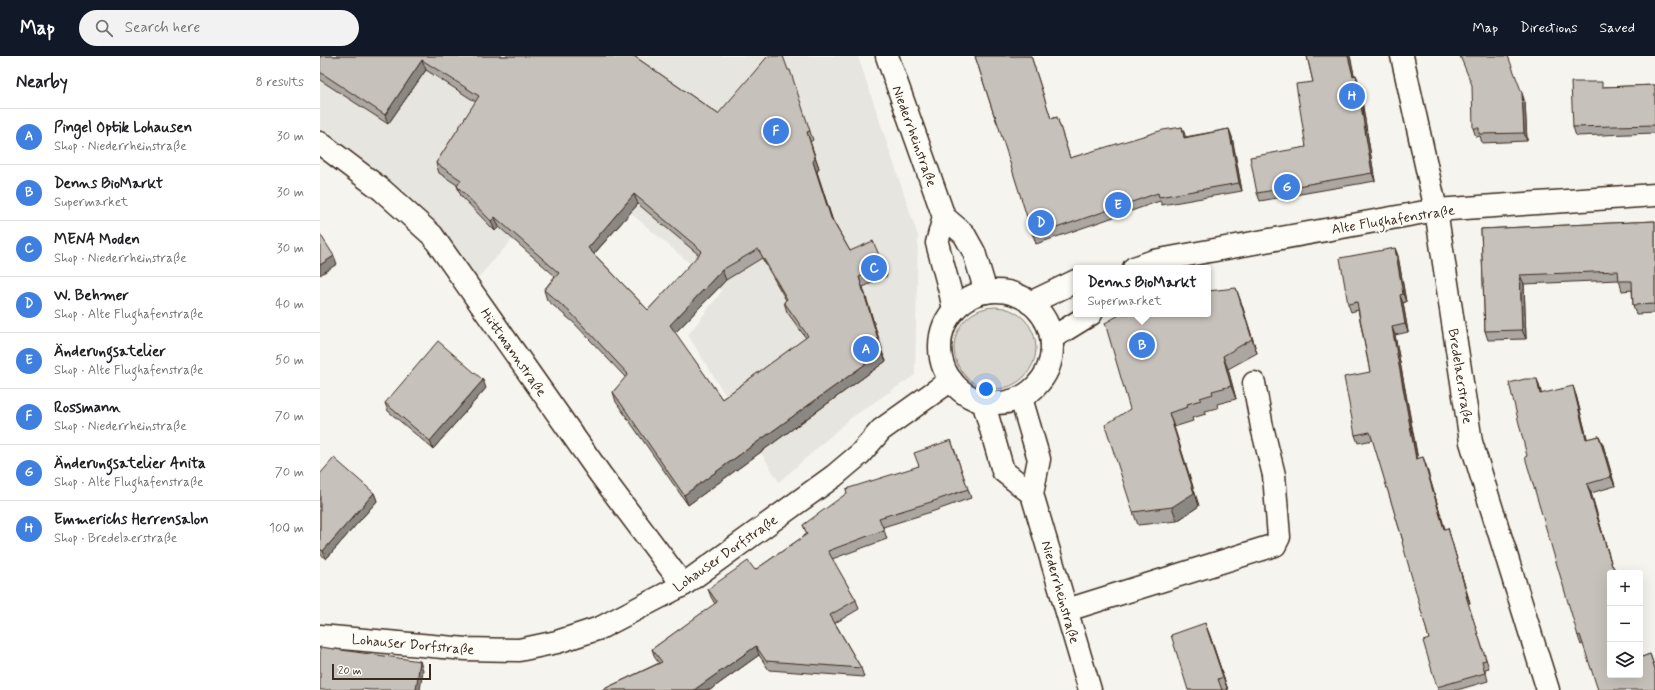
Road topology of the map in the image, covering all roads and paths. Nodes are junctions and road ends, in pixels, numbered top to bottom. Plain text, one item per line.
1 (887, 56) edge
2 (1402, 56) edge
3 (322, 149) edge
4 (1655, 195) edge
5 (1436, 210) junction
6 (944, 217) junction
7 (1143, 265) edge
8 (1073, 282) edge
9 (986, 292) junction
10 (1030, 303) junction
11 (954, 310) junction
12 (1086, 317) edge
13 (1052, 338) junction
14 (951, 380) junction
15 (1254, 383) dead end
16 (1021, 398) junction
17 (983, 402) junction
18 (1032, 494) junction
19 (684, 585) junction
20 (1067, 610) junction
21 (320, 636) edge
22 (1090, 690) edge
23 (1548, 690) edge

1 - 6 street, Niederrheinstraße
2 - 5 street, Bredelaerstraße
3 - 19 street, Hüttmannstraße
4 - 5 street, Alte Flughafenstraße
5 - 7 street, Alte Flughafenstraße
5 - 23 street, Bredelaerstraße
6 - 9 street
6 - 11 street
8 - 10 street
9 - 10 street
9 - 11 street
10 - 13 street
11 - 14 street
12 - 13 street
13 - 16 street
14 - 17 street
14 - 19 street, Lohauser Dorfstraße
15 - 20 street
16 - 17 street
16 - 18 street, Niederrheinstraße
17 - 18 street
18 - 20 street, Niederrheinstraße
19 - 21 street, Lohauser Dorfstraße
20 - 22 street, Niederrheinstraße

